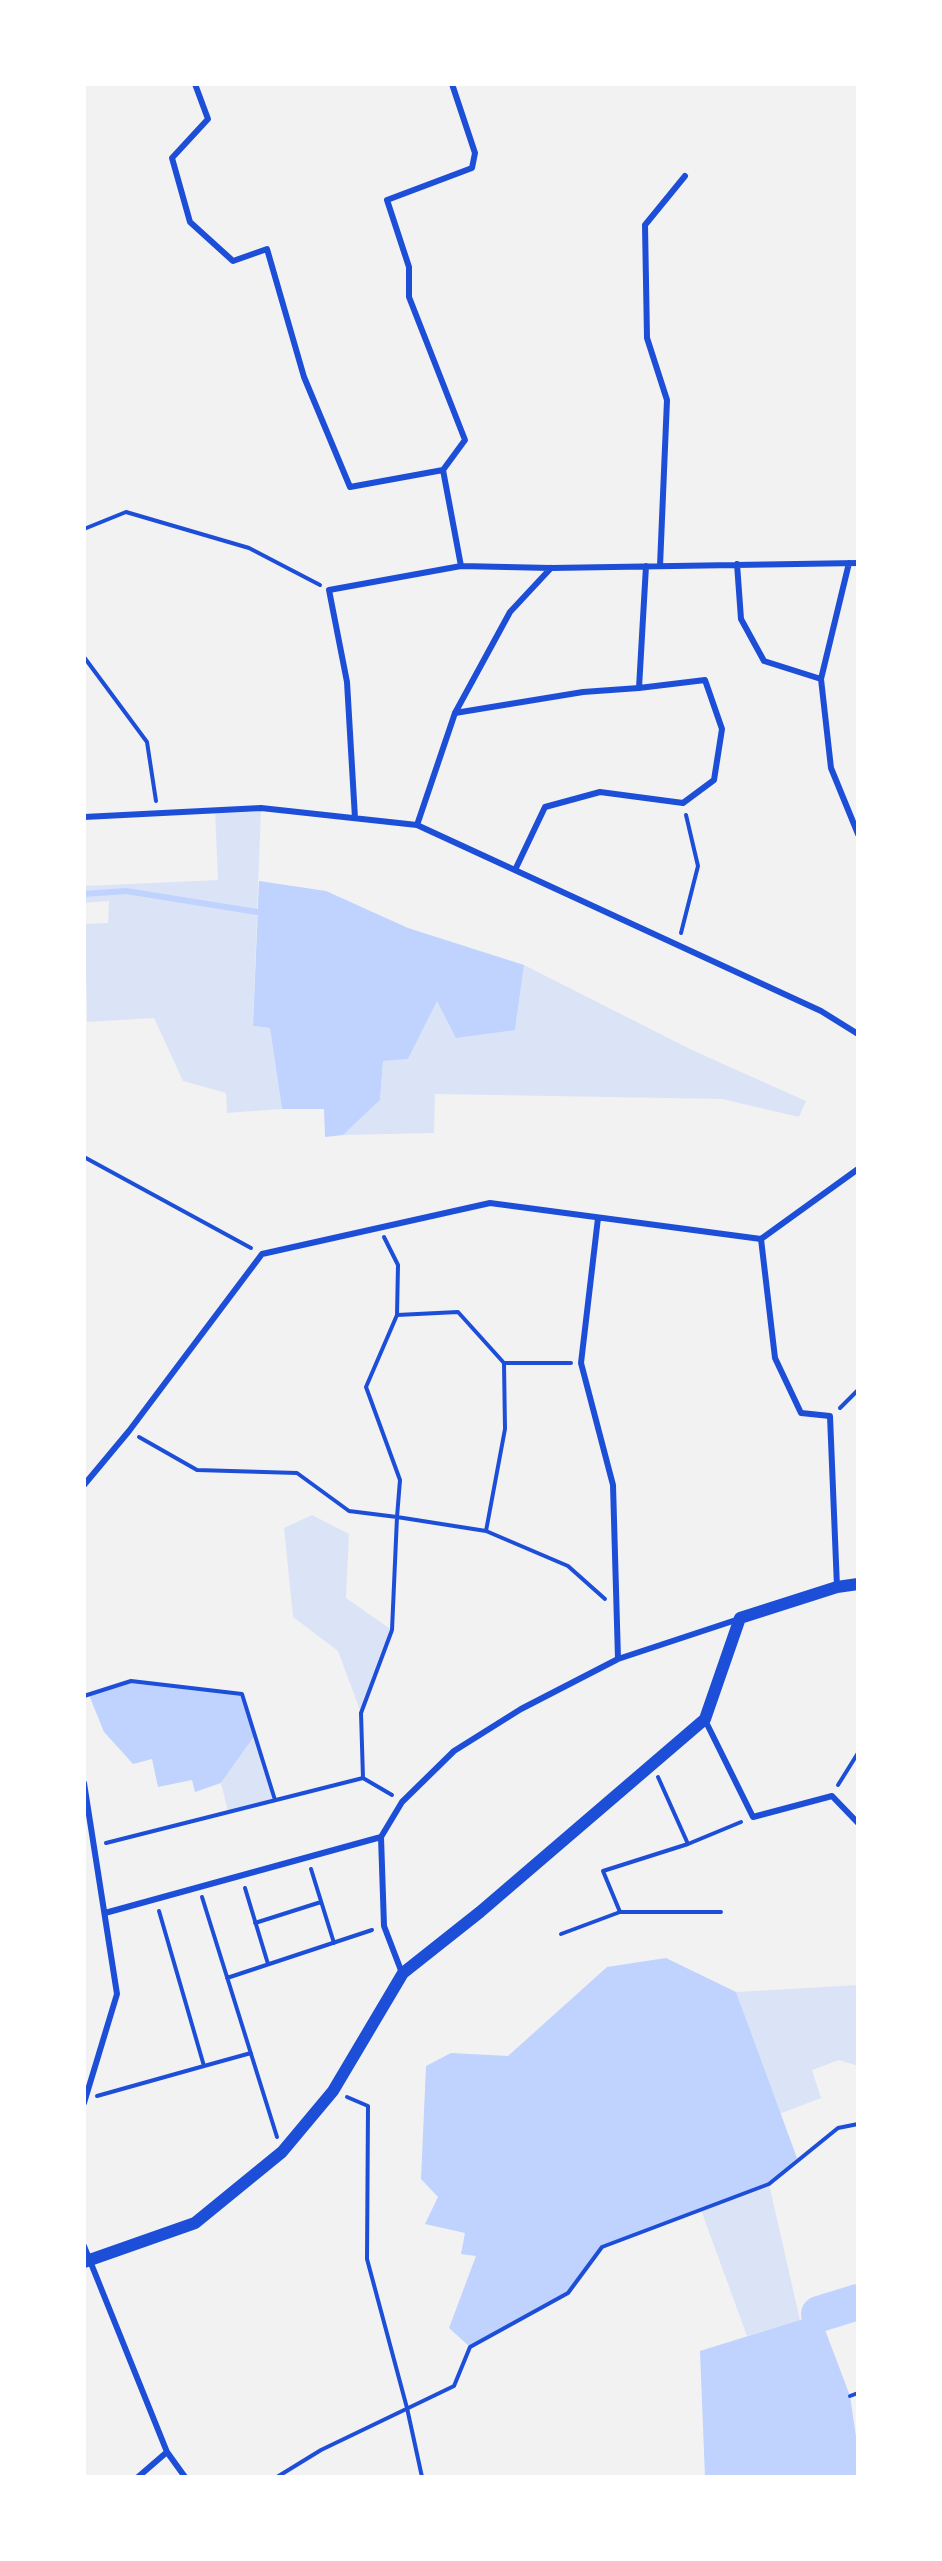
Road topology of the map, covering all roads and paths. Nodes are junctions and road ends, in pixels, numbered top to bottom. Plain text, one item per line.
1 (195, 84) edge
2 (453, 84) edge
3 (685, 176) dead end
4 (442, 470) junction
5 (84, 529) edge
6 (849, 563) junction
7 (858, 563) edge
8 (737, 564) junction
9 (461, 566) junction
10 (646, 566) junction
11 (660, 566) junction
12 (551, 568) junction
13 (329, 590) junction
14 (84, 657) edge
15 (821, 679) junction
16 (639, 688) junction
17 (455, 713) junction
18 (683, 803) junction
19 (158, 814) junction
20 (84, 817) edge
21 (355, 818) junction
22 (417, 825) junction
23 (858, 834) edge
24 (515, 870) junction
25 (678, 945) junction
26 (858, 1034) edge
27 (84, 1157) edge
28 (858, 1169) edge
29 (598, 1218) junction
30 (379, 1227) junction
31 (761, 1239) junction
32 (262, 1254) junction
33 (397, 1315) junction
34 (504, 1363) junction
35 (581, 1363) junction
36 (858, 1390) edge
37 (830, 1416) junction
38 (129, 1431) junction
39 (84, 1485) edge
40 (397, 1517) junction
41 (486, 1531) junction
42 (858, 1584) edge
43 (837, 1587) junction
44 (616, 1609) junction
45 (740, 1618) junction
46 (618, 1659) junction
47 (84, 1696) edge
48 (705, 1719) junction
49 (858, 1753) edge
50 (652, 1764) junction
51 (363, 1778) junction
52 (84, 1783) edge
53 (832, 1796) junction
54 (275, 1800) junction
55 (402, 1802) junction
56 (753, 1817) junction
57 (858, 1823) edge
58 (381, 1837) junction
59 (688, 1844) junction
60 (94, 1846) junction
61 (307, 1857) junction
62 (241, 1875) junction
63 (199, 1887) junction
64 (156, 1899) junction
65 (321, 1902) junction
66 (620, 1912) junction
67 (721, 1912) dead end
68 (105, 1913) junction
69 (255, 1923) junction
70 (384, 1926) junction
71 (561, 1934) dead end
72 (334, 1943) junction
73 (268, 1964) junction
74 (403, 1973) junction
75 (227, 1978) junction
76 (251, 2053) junction
77 (204, 2066) junction
78 (333, 2091) junction
79 (85, 2101) edge
80 (858, 2124) edge
81 (282, 2152) junction
82 (84, 2246) edge
83 (86, 2260) edge
84 (858, 2393) edge
85 (850, 2396) dead end
86 (407, 2408) junction
87 (167, 2452) junction
88 (138, 2477) edge
89 (185, 2477) edge
90 (277, 2477) edge
91 (422, 2477) edge

1 - 4 street
2 - 4 street
3 - 11 street
4 - 9 street
5 - 13 path
6 - 7 street
6 - 8 street
6 - 15 street
8 - 11 street
8 - 15 street
9 - 12 street
9 - 13 street
10 - 11 street
10 - 12 street
10 - 16 street
12 - 17 street
13 - 21 street
14 - 19 path
15 - 23 street
16 - 17 street
16 - 18 street
17 - 22 street
18 - 24 street
18 - 25 path
19 - 20 street
19 - 21 street
21 - 22 street
22 - 24 street
24 - 25 street
25 - 26 street
27 - 32 path
28 - 31 street
29 - 30 street
29 - 31 street
29 - 35 street
30 - 32 street
30 - 33 path
31 - 37 street
32 - 38 street
33 - 34 path
33 - 40 path
34 - 35 path
34 - 41 path
35 - 44 street
36 - 37 path
37 - 43 street
38 - 39 street
38 - 40 path
40 - 41 path
40 - 51 path
41 - 44 path
42 - 43 main road
43 - 45 main road
44 - 46 street
45 - 46 street
45 - 48 main road
46 - 55 street
47 - 54 path
48 - 50 main road
48 - 56 street
49 - 53 path
50 - 59 path
50 - 74 main road
51 - 54 path
51 - 55 path
52 - 60 street
53 - 56 street
53 - 57 street
54 - 60 path
55 - 58 street
56 - 59 path
58 - 61 street
58 - 70 street
59 - 66 path
60 - 68 street
61 - 62 street
61 - 65 path
62 - 63 street
62 - 69 path
63 - 64 street
63 - 75 path
64 - 68 street
64 - 77 path
65 - 69 path
65 - 72 path
66 - 67 path
66 - 71 path
68 - 79 street
69 - 73 path
70 - 72 path
70 - 74 street
72 - 73 path
73 - 75 path
74 - 78 main road
75 - 76 path
76 - 77 path
76 - 81 path
77 - 79 path
78 - 81 main road
78 - 86 path
80 - 86 path
81 - 83 main road
82 - 83 street
83 - 87 street
84 - 85 path
86 - 90 path
86 - 91 path
87 - 88 street
87 - 89 street

